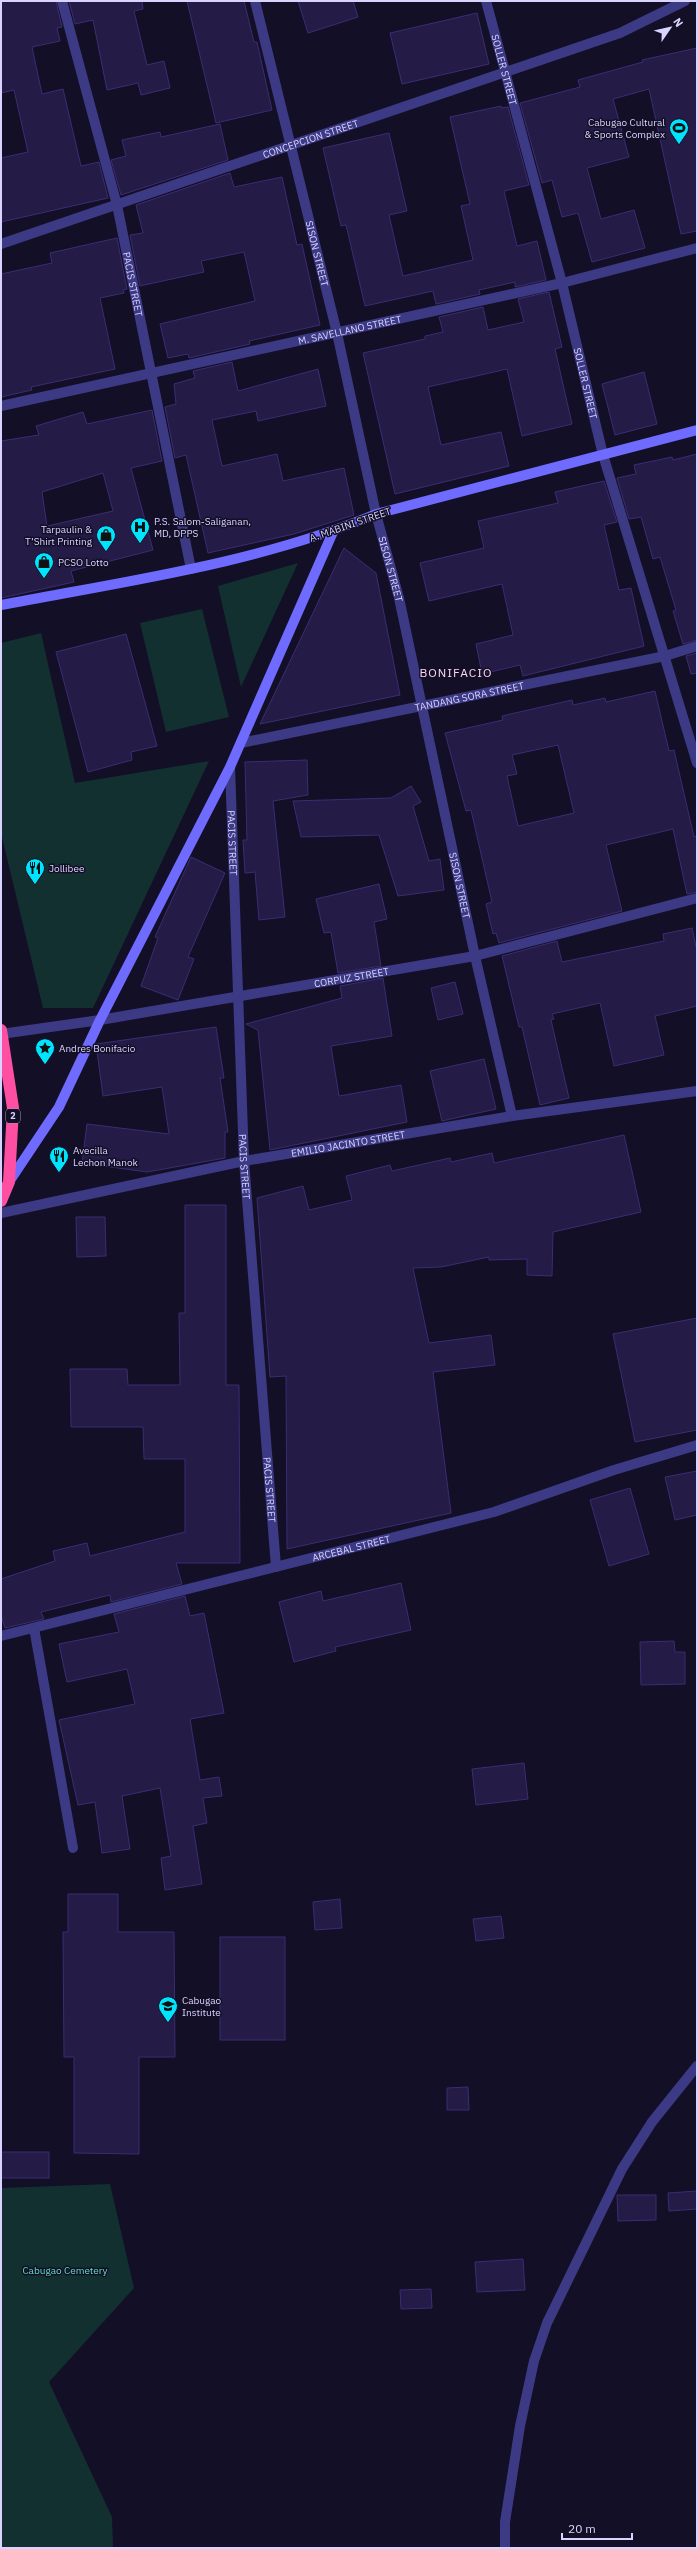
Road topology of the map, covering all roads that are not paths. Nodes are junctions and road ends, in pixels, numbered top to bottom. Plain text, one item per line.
1 (62, 1) edge
2 (255, 1) edge
3 (486, 1) edge
4 (685, 1) edge
5 (505, 71) junction
6 (291, 146) junction
7 (117, 205) junction
8 (1, 244) edge
9 (697, 248) edge
10 (562, 283) junction
11 (337, 333) junction
12 (150, 374) junction
13 (1, 406) edge
14 (697, 430) edge
15 (603, 455) junction
16 (376, 514) junction
17 (333, 532) junction
18 (191, 569) junction
19 (1, 605) edge
20 (697, 646) edge
21 (665, 656) junction
22 (420, 706) junction
23 (241, 743) junction
24 (697, 762) edge
25 (230, 767) junction
26 (697, 898) edge
27 (475, 956) junction
28 (240, 996) junction
29 (100, 1020) junction
30 (1, 1033) edge
31 (697, 1091) edge
32 (512, 1116) junction
33 (244, 1161) junction
34 (9, 1182) junction
35 (1, 1202) edge
36 (1, 1212) edge
37 (697, 1445) edge
38 (276, 1566) junction
39 (34, 1628) junction
40 (1, 1636) edge
41 (73, 1848) dead end
42 (697, 2066) edge
43 (505, 2548) edge

1 - 7 street, PACIS STREET
2 - 6 street, SISON STREET
3 - 5 street, SOLLER STREET
4 - 5 street, CONCEPCION STREET
5 - 6 street, CONCEPCION STREET
5 - 10 street, SOLLER STREET
6 - 7 street, CONCEPCION STREET
6 - 11 street, SISON STREET
7 - 8 street, CONCEPCION STREET
7 - 12 street, PACIS STREET
9 - 10 street, M. SAVELLANO STREET
10 - 11 street, M. SAVELLANO STREET
10 - 15 street, SOLLER STREET
11 - 12 street, M. SAVELLANO STREET
11 - 16 street, SISON STREET
12 - 13 street, M. SAVELLANO STREET
12 - 18 street, PACIS STREET
14 - 15 street, A. MABINI STREET
15 - 16 street, A. MABINI STREET
15 - 21 street, SOLLER STREET
16 - 17 street, A. MABINI STREET
16 - 22 street, SISON STREET
17 - 18 street, A. MABINI STREET
17 - 23 street
18 - 19 street, A. MABINI STREET
20 - 21 street, TANDANG SORA STREET
21 - 22 street, TANDANG SORA STREET
21 - 24 street, SOLLER STREET
22 - 23 street, TANDANG SORA STREET
22 - 27 street, SISON STREET
23 - 25 street
25 - 28 street, PACIS STREET
25 - 29 street
26 - 27 street, CORPUZ STREET
27 - 28 street, CORPUZ STREET
27 - 32 street, SISON STREET
28 - 29 street, CORPUZ STREET
28 - 33 street, PACIS STREET
29 - 30 street, CORPUZ STREET
29 - 34 street
30 - 34 highway, 2
31 - 32 street, EMILIO JACINTO STREET
32 - 33 street, EMILIO JACINTO STREET
33 - 36 street, EMILIO JACINTO STREET
33 - 38 street, PACIS STREET
34 - 35 highway, 2
37 - 38 street, ARCEBAL STREET
38 - 39 street, ARCEBAL STREET
39 - 40 street, ARCEBAL STREET
39 - 41 street
42 - 43 street

